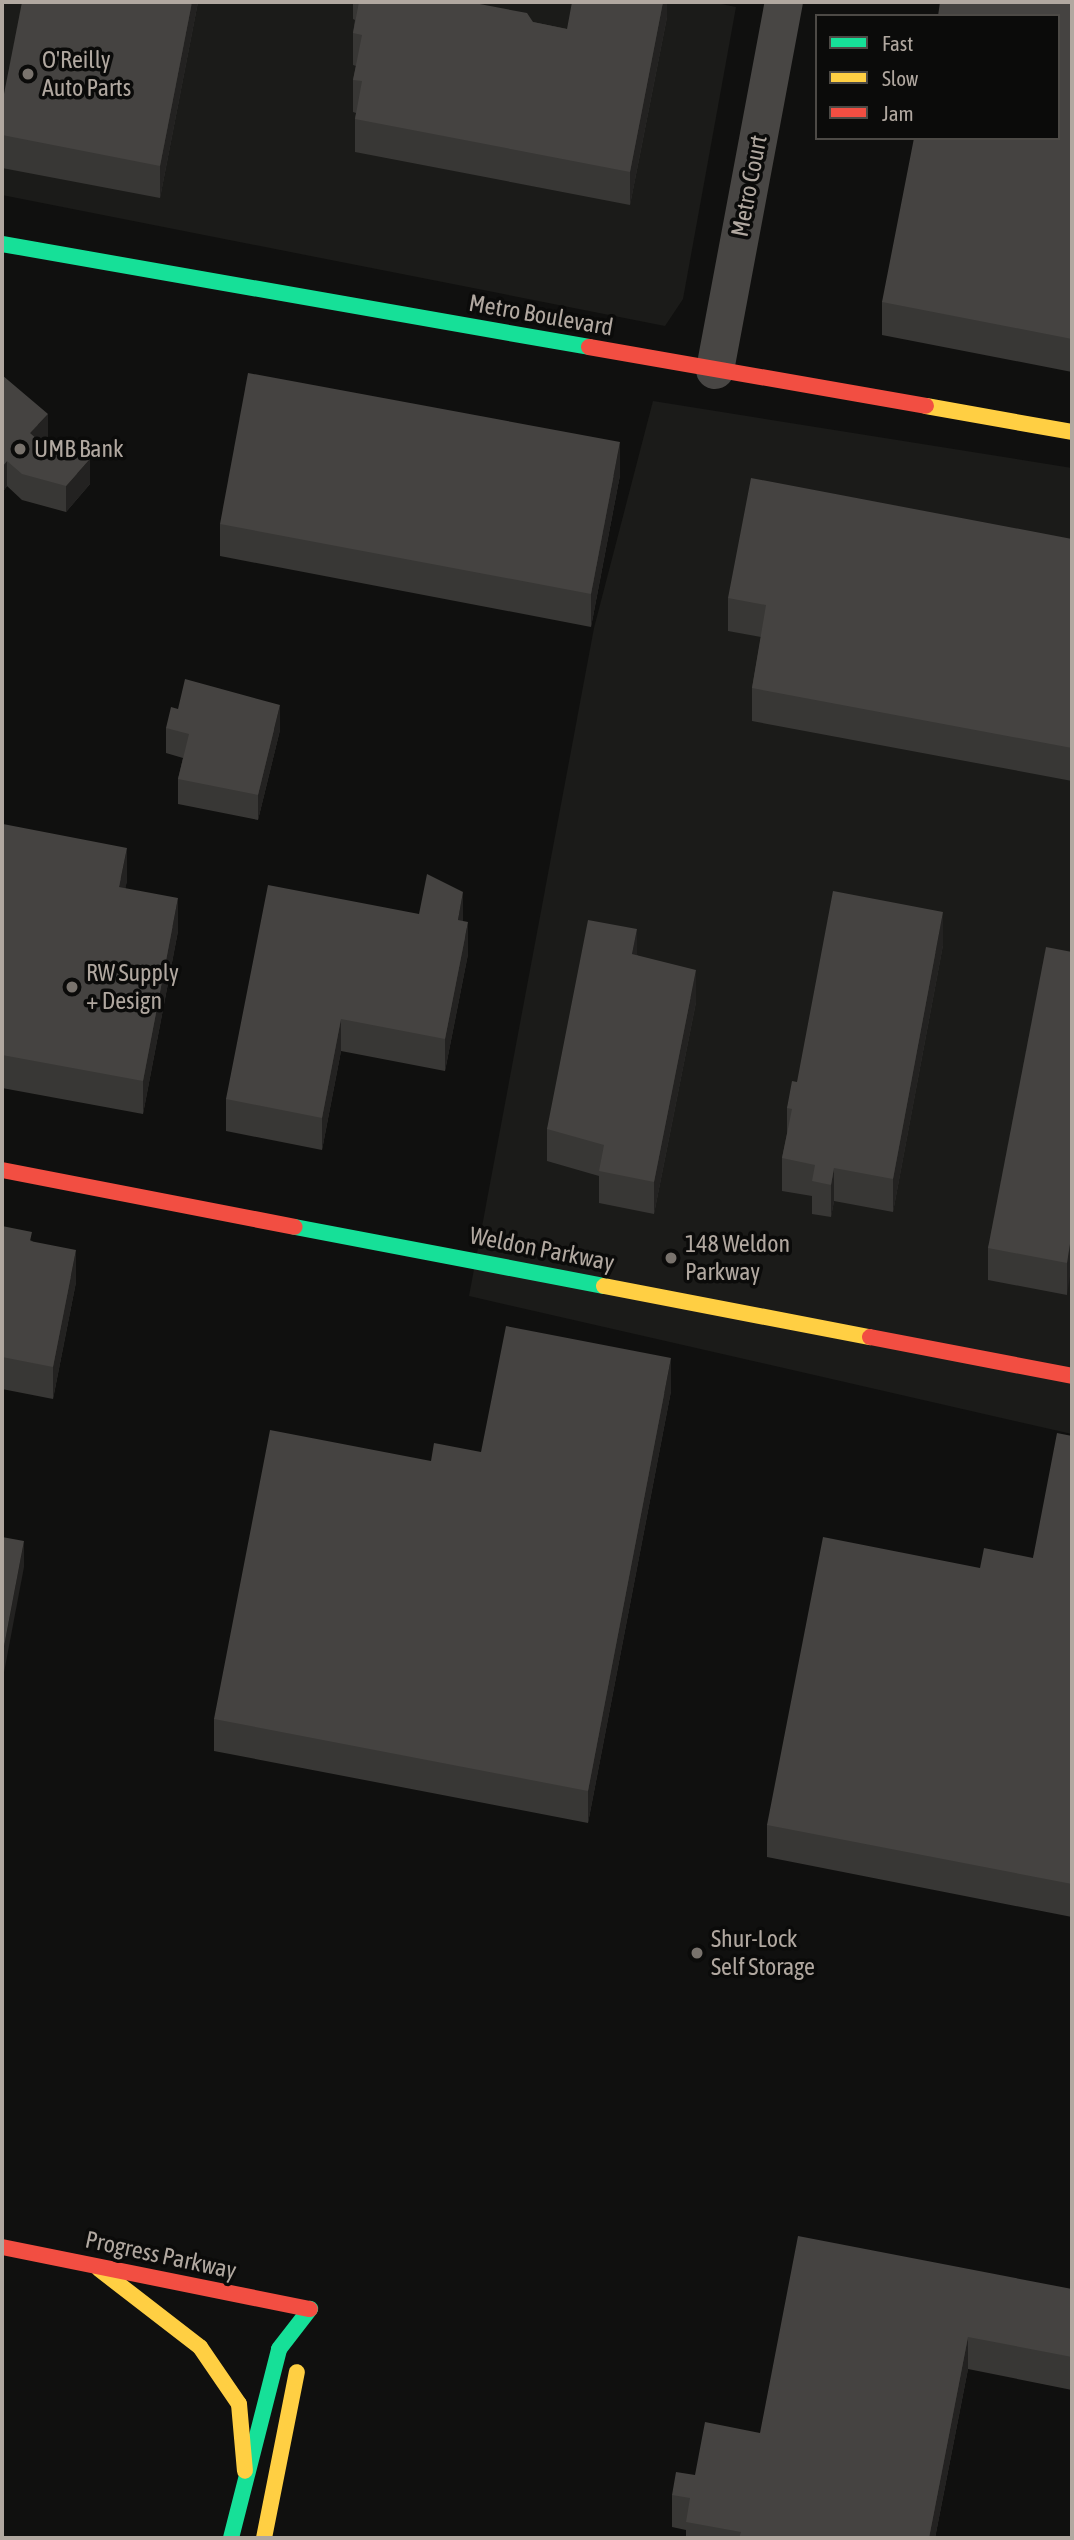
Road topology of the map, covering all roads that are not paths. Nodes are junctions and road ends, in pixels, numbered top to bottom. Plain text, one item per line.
1 (784, 2) edge
2 (2, 244) edge
3 (715, 370) junction
4 (1072, 432) edge
5 (2, 1170) edge
6 (1072, 1376) edge
7 (2, 2247) edge
8 (89, 2262) junction
9 (310, 2309) junction
10 (245, 2471) junction
11 (231, 2538) edge
12 (264, 2538) edge

1 - 3 street, Metro Court
2 - 3 street, Metro Boulevard
3 - 4 street, Metro Boulevard
5 - 6 street, Weldon Parkway
7 - 8 street, Progress Parkway
8 - 9 street, Progress Parkway
8 - 10 street
9 - 10 street
9 - 12 street
10 - 11 street

